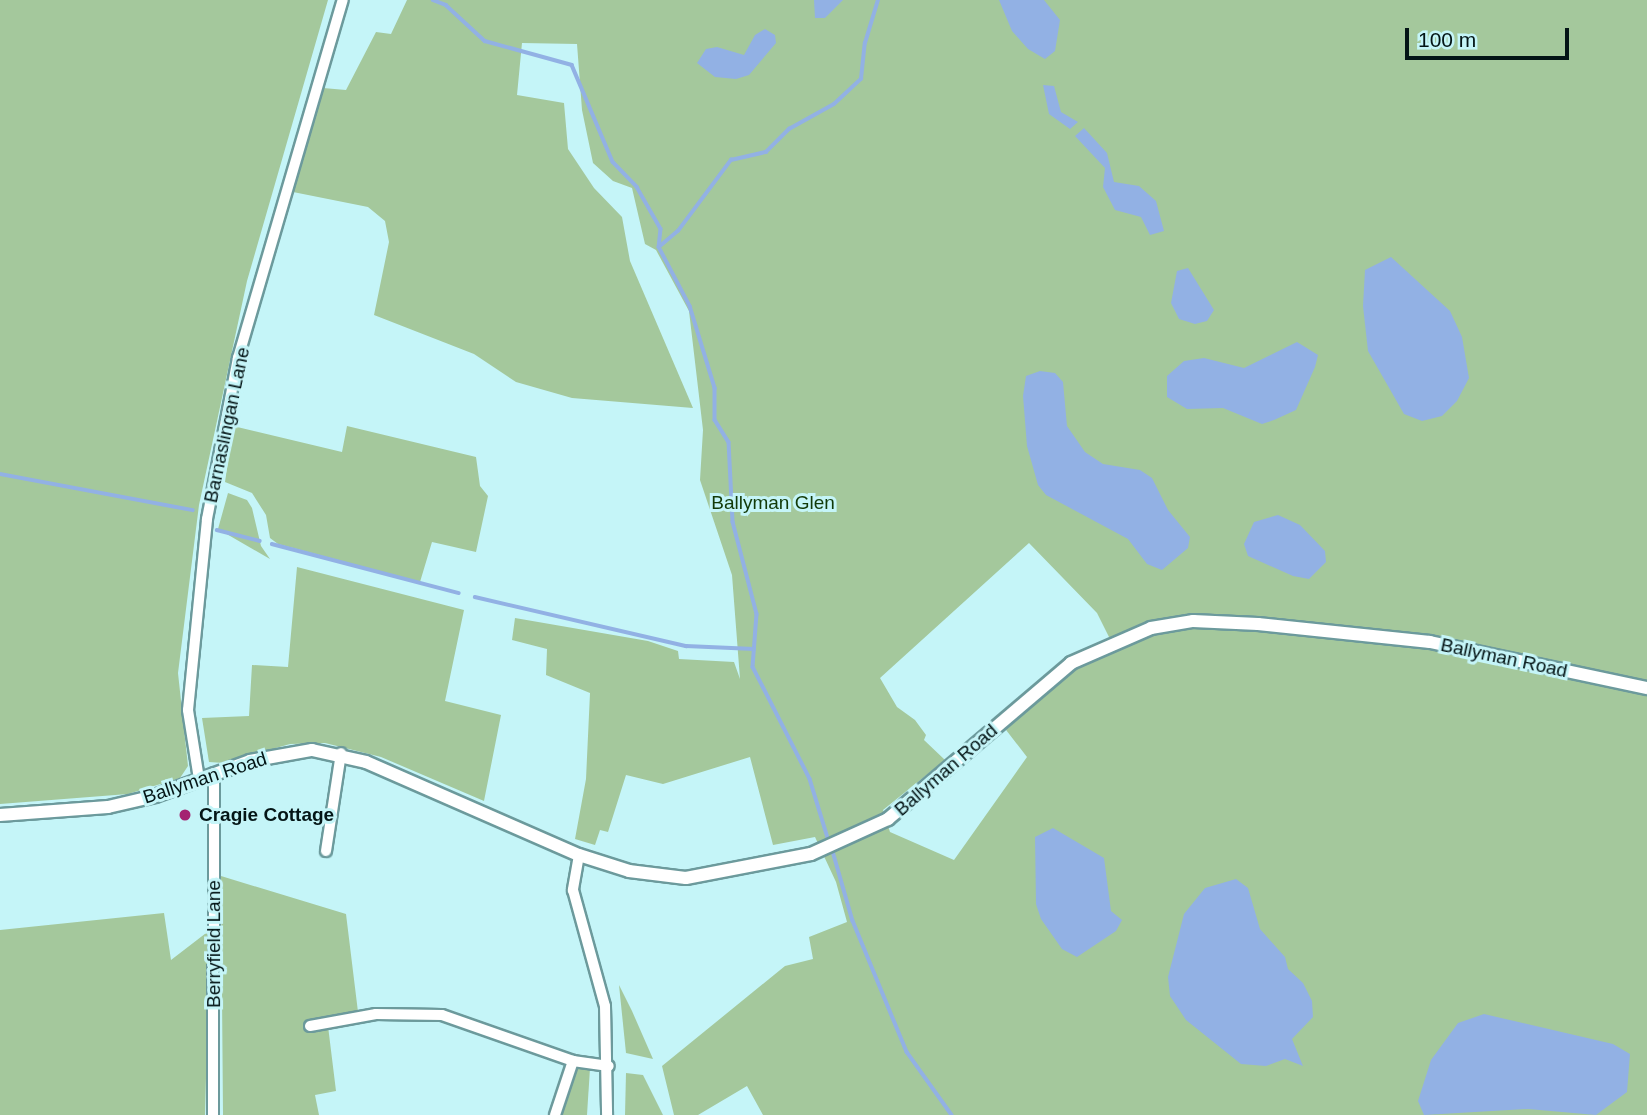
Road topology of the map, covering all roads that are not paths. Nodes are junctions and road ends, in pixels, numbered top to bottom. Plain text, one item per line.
1 (343, 0) edge
2 (1647, 688) edge
3 (341, 753) junction
4 (214, 773) junction
5 (199, 779) junction
6 (0, 815) edge
7 (326, 851) dead end
8 (579, 855) junction
9 (310, 1026) dead end
10 (573, 1060) junction
11 (608, 1066) junction
12 (213, 1115) edge
13 (555, 1115) edge
14 (607, 1115) edge

1 - 5 street, Barnaslingan Lane
2 - 8 street, Ballyman Road
3 - 4 street, Ballyman Road
3 - 7 street
3 - 8 street, Ballyman Road
4 - 5 street, Ballyman Road
4 - 12 street, Berryfield Lane
5 - 6 street, Ballyman Road
8 - 11 street
9 - 10 street
10 - 11 street
10 - 13 street
11 - 14 street

